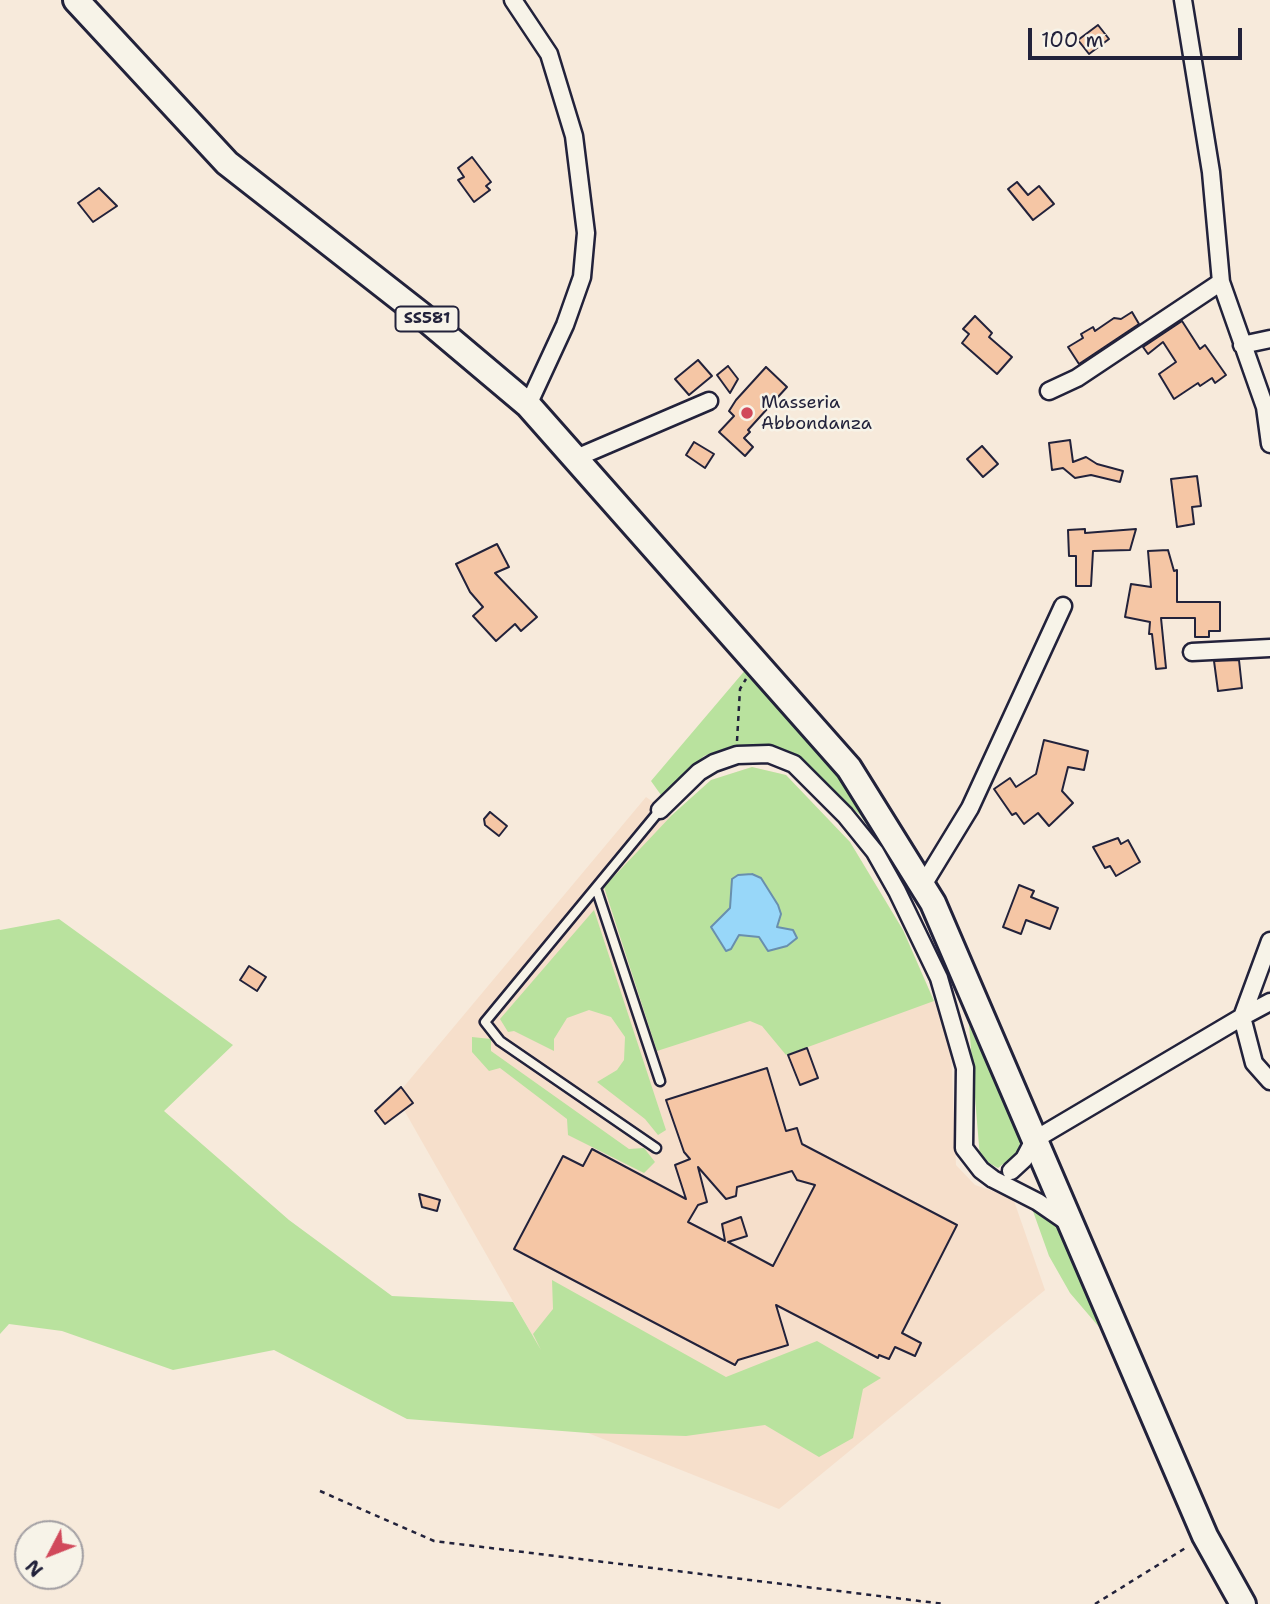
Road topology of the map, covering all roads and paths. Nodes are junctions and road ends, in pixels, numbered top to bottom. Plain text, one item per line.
1 (76, 0) edge
2 (513, 0) edge
3 (1183, 0) edge
4 (1221, 282) junction
5 (1270, 339) edge
6 (1242, 345) junction
7 (1049, 391) dead end
8 (709, 401) dead end
9 (528, 405) junction
10 (1270, 444) edge
11 (576, 458) junction
12 (1063, 606) dead end
13 (1270, 648) edge
14 (1192, 652) dead end
15 (757, 661) junction
16 (737, 755) junction
17 (660, 810) joint
18 (923, 886) junction
19 (596, 888) junction
20 (1270, 941) edge
21 (1270, 1002) edge
22 (1242, 1017) junction
23 (660, 1081) dead end
24 (1270, 1081) edge
25 (1034, 1140) junction
26 (656, 1148) dead end
27 (1011, 1171) junction
28 (1049, 1175) junction
29 (991, 1178) junction
30 (1022, 1193) junction
31 (1070, 1224) junction
32 (320, 1491) dead end
33 (1205, 1535) junction
34 (944, 1604) edge
35 (1095, 1604) edge
36 (1243, 1604) edge

1 - 9 main road, SS581
2 - 9 street
3 - 4 street
4 - 6 street
4 - 7 street
5 - 6 street
6 - 10 street
8 - 11 street
9 - 11 main road, SS581
11 - 15 main road, SS581
12 - 18 street
13 - 14 street
15 - 16 path
15 - 18 main road
16 - 17 street
16 - 29 street
17 - 19 lane
18 - 25 main road
19 - 23 lane
19 - 26 lane
20 - 22 street
21 - 22 street
22 - 24 street
22 - 25 street
25 - 27 street
25 - 28 main road
27 - 28 street
27 - 29 street
28 - 30 street
28 - 31 main road
29 - 30 street
30 - 31 street
31 - 33 main road
32 - 34 path
33 - 35 path
33 - 36 main road

